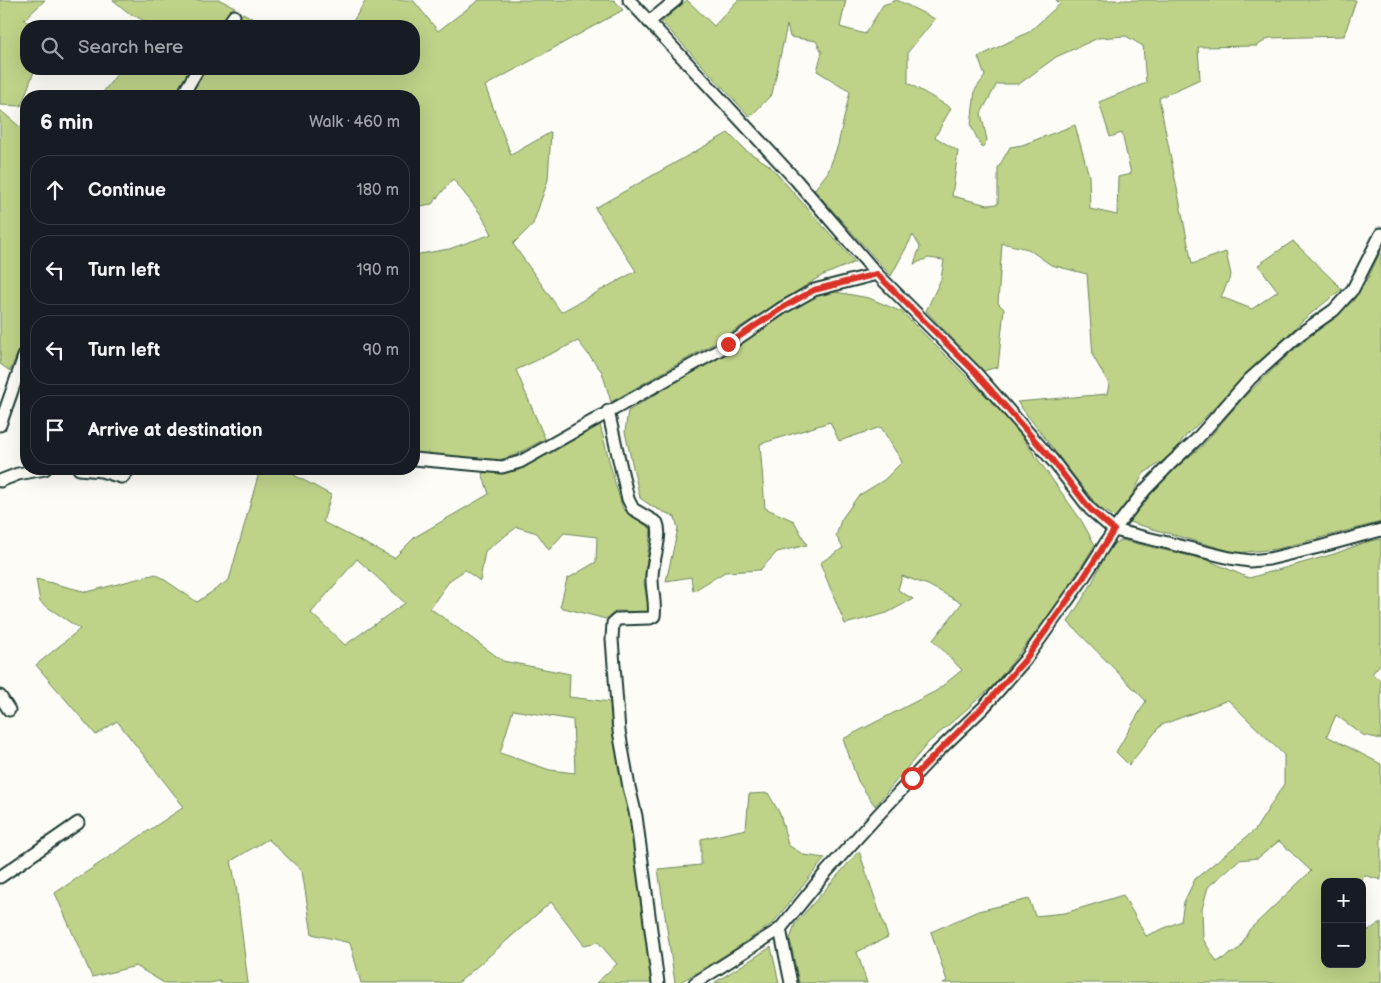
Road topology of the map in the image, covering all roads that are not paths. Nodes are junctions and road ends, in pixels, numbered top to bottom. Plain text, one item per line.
1 (629, 0) edge
2 (676, 0) edge
3 (234, 16) dead end
4 (231, 20) edge
5 (649, 22) junction
6 (194, 75) edge
7 (186, 90) edge
8 (1381, 234) edge
9 (877, 274) junction
10 (20, 368) edge
11 (608, 411) junction
12 (0, 425) edge
13 (420, 460) edge
14 (20, 474) edge
15 (0, 481) edge
16 (1114, 530) junction
17 (1381, 530) edge
18 (0, 696) edge
19 (9, 710) dead end
20 (78, 823) dead end
21 (0, 877) edge
22 (780, 929) junction
23 (658, 983) edge
24 (695, 983) edge
25 (791, 983) edge

1 - 5 street
2 - 5 street
3 - 4 street
5 - 9 street
6 - 7 street
8 - 16 street
9 - 11 street
9 - 16 street
10 - 12 street
11 - 13 street
11 - 23 street
14 - 15 street
16 - 17 street
16 - 22 street
18 - 19 street
20 - 21 street
22 - 24 street
22 - 25 street

